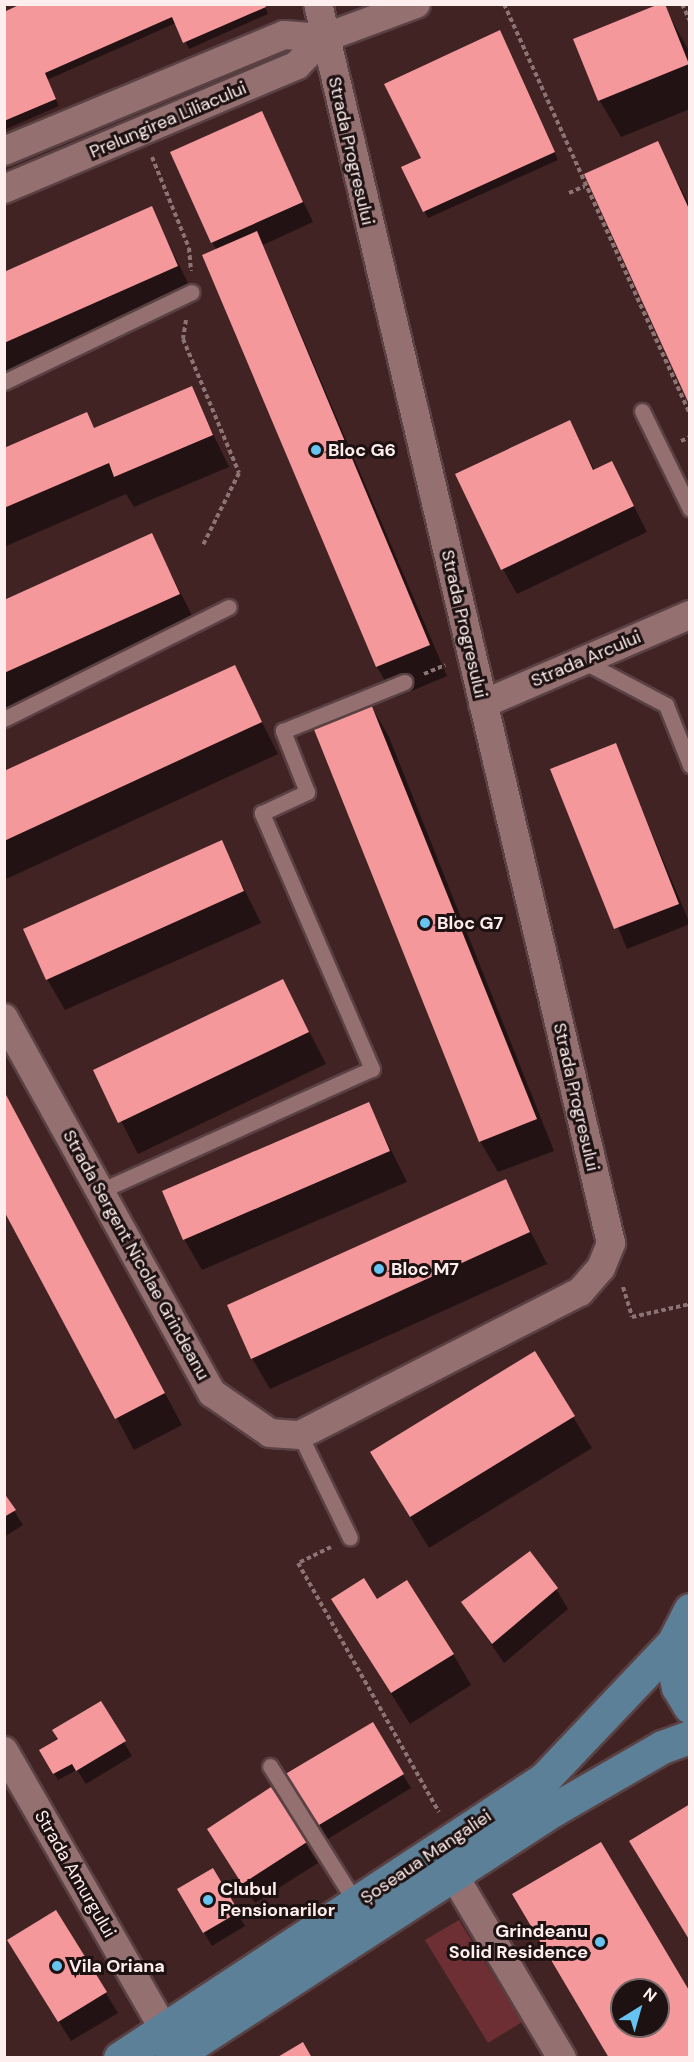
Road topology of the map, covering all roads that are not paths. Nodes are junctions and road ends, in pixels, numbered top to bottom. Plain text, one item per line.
1 (318, 4) edge
2 (416, 4) edge
3 (324, 38) junction
4 (4, 151) edge
5 (4, 189) edge
6 (192, 292) road end
7 (4, 382) edge
8 (642, 411) dead end
9 (690, 508) edge
10 (229, 607) dead end
11 (690, 615) edge
12 (583, 661) junction
13 (404, 682) road end
14 (483, 704) junction
15 (4, 719) edge
16 (690, 765) edge
17 (4, 1018) edge
18 (100, 1191) junction
19 (300, 1435) junction
20 (350, 1538) road end
21 (690, 1610) edge
22 (674, 1642) junction
23 (690, 1707) edge
24 (690, 1737) edge
25 (4, 1751) edge
26 (270, 1766) dead end
27 (453, 1874) junction
28 (356, 1903) junction
29 (174, 2049) edge
30 (120, 2058) edge
31 (562, 2058) edge

1 - 3 street, Strada Progresului
2 - 3 street, Prelungirea Liliacului
3 - 4 street, Prelungirea Liliacului
3 - 5 street, Prelungirea Liliacului
3 - 14 street, Strada Progresului
6 - 7 lane
8 - 9 lane
10 - 15 lane
11 - 12 street, Strada Arcului
12 - 14 street, Strada Arcului
12 - 16 lane
13 - 18 lane
14 - 19 street, Strada Progresului
17 - 18 street, Strada Sergent Nicolae Grindeanu
18 - 19 street, Strada Sergent Nicolae Grindeanu
19 - 20 lane
21 - 22 main road
22 - 23 main road
22 - 28 main road, Șoseaua Mangaliei
24 - 27 main road, Șoseaua Mangaliei
25 - 29 street, Strada Amurgului
26 - 28 lane
27 - 29 main road, Șoseaua Mangaliei
27 - 31 street
28 - 29 main road, Șoseaua Mangaliei
29 - 30 main road, Șoseaua Mangaliei

